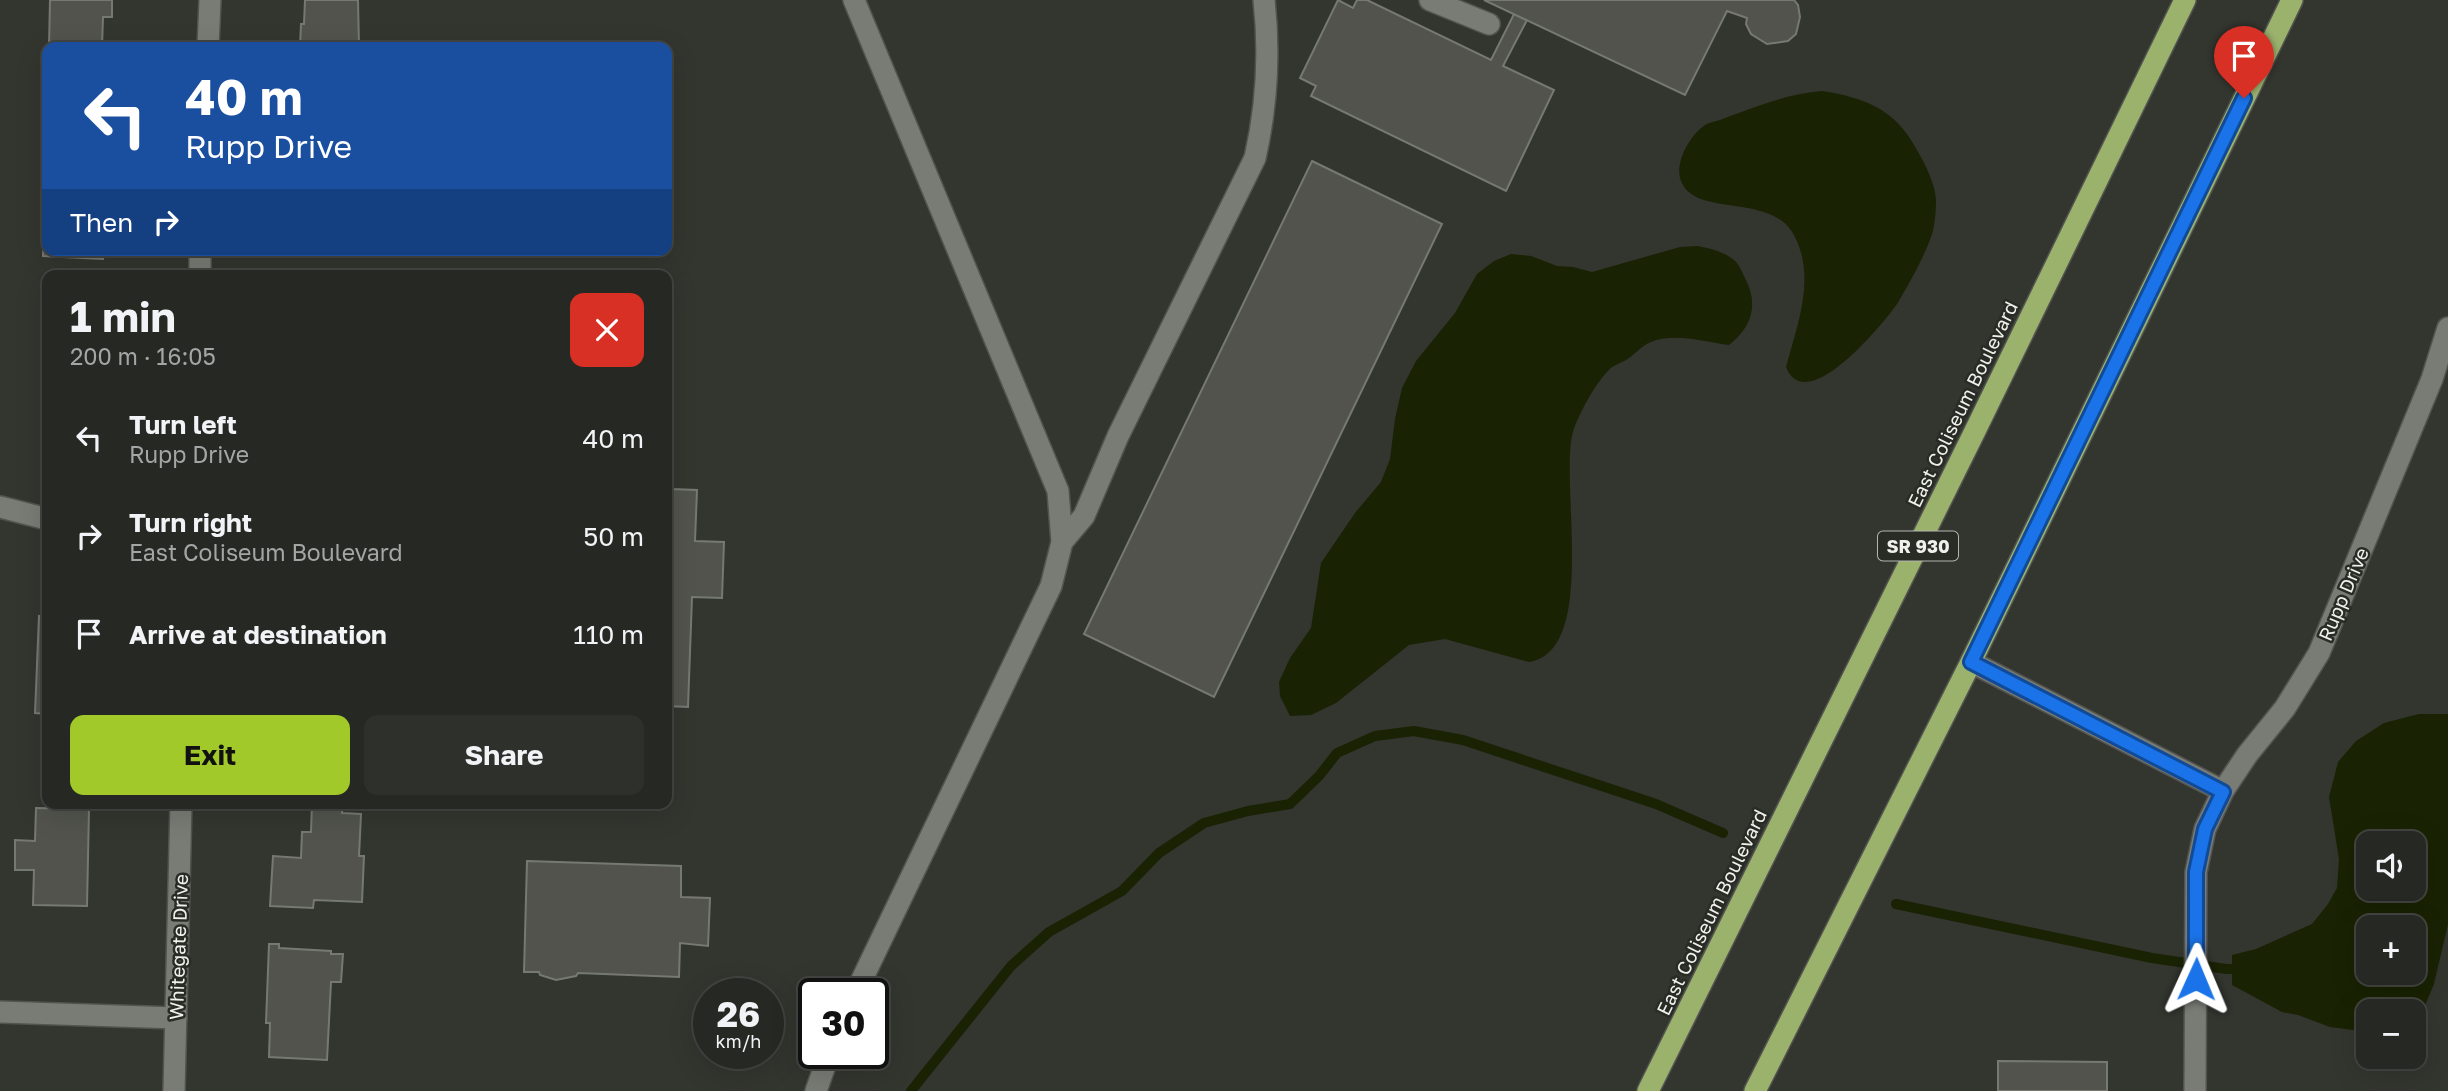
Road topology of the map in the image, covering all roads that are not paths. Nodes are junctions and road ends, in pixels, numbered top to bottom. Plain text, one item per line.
1 (210, 0) edge
2 (854, 0) edge
3 (1264, 0) edge
4 (1430, 0) edge
5 (2185, 0) edge
6 (2292, 0) edge
7 (1489, 24) dead end
8 (208, 42) edge
9 (2448, 328) edge
10 (0, 507) edge
11 (42, 518) edge
12 (1062, 542) junction
13 (1971, 662) junction
14 (2223, 792) junction
15 (181, 809) edge
16 (863, 978) edge
17 (0, 1012) edge
18 (176, 1018) junction
19 (824, 1069) edge
20 (174, 1091) edge
21 (816, 1091) edge
22 (1647, 1091) edge
23 (1755, 1091) edge
24 (2195, 1091) edge

1 - 8 street
2 - 12 street
3 - 12 street
4 - 7 street
5 - 22 highway, East Coliseum Boulevard / SR 930
6 - 13 highway
9 - 14 street, Rupp Drive
10 - 11 street
12 - 16 street
13 - 14 street
13 - 23 highway
14 - 24 street, Rupp Drive
15 - 18 street, Whitegate Drive
17 - 18 street
18 - 20 street, Whitegate Drive
19 - 21 street

